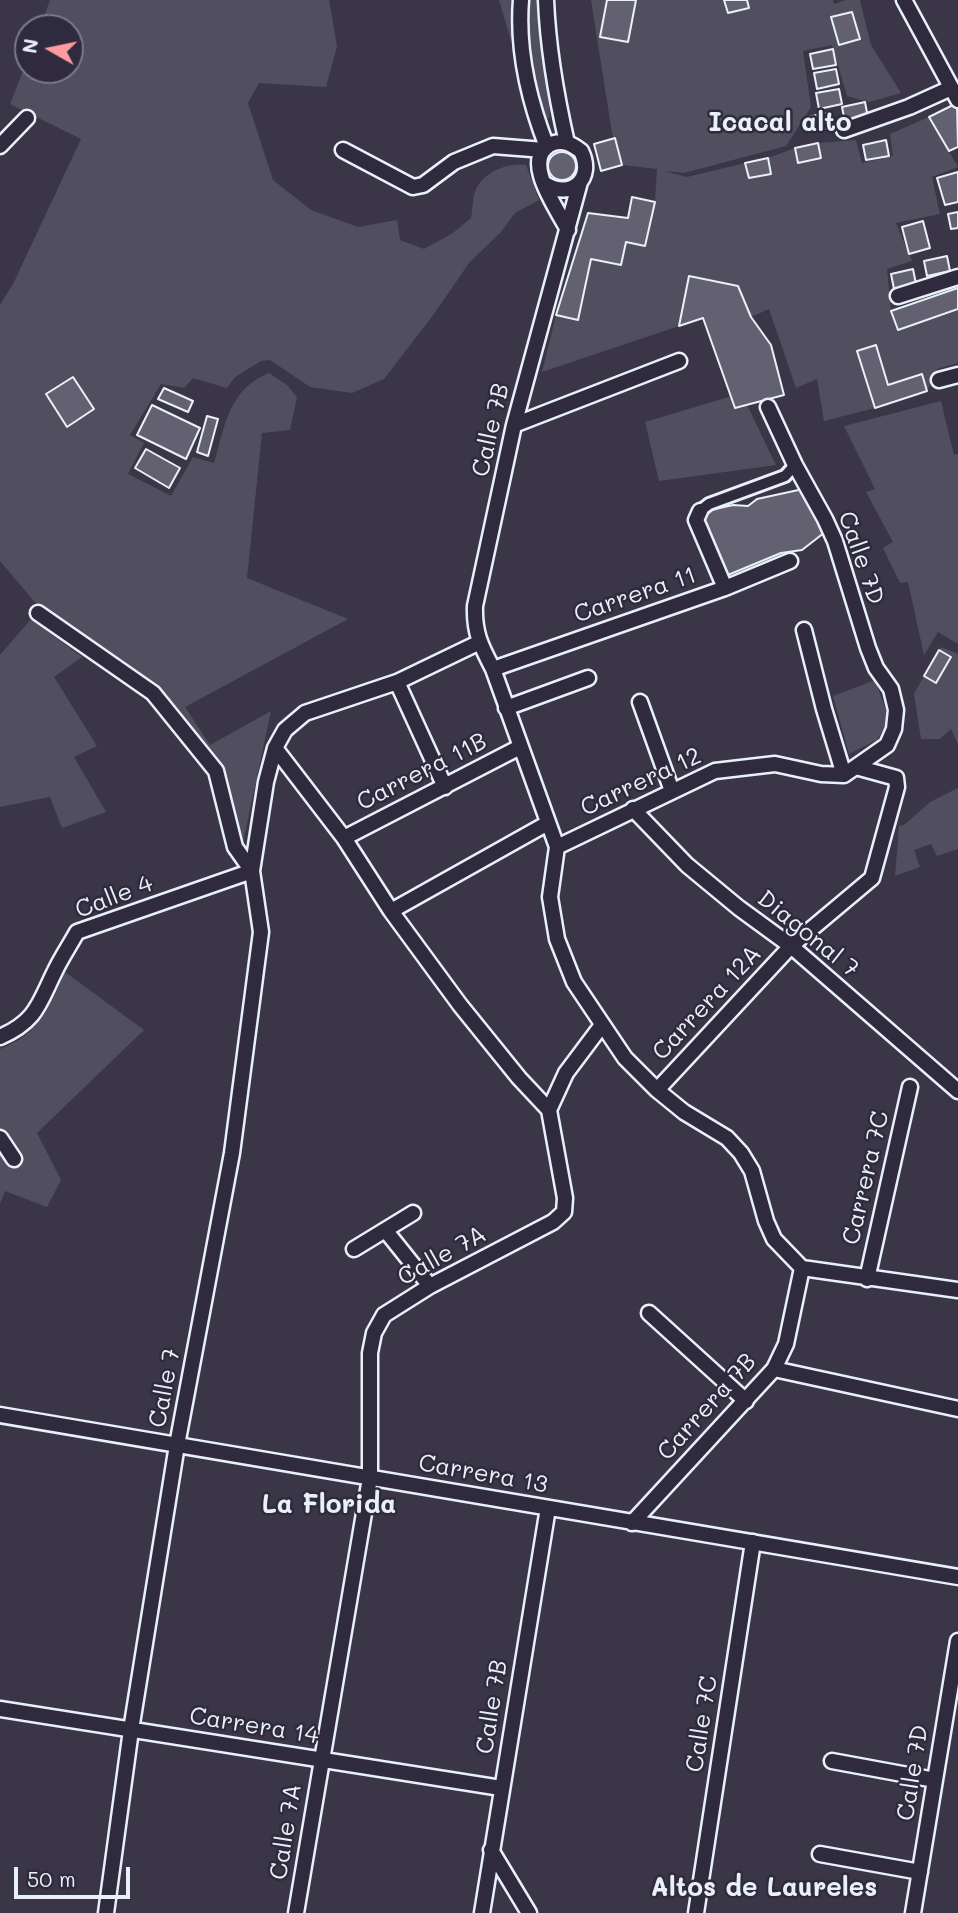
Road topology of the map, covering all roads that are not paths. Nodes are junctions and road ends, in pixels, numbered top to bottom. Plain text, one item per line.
1 (521, 0) edge
2 (546, 0) edge
3 (904, 0) edge
4 (955, 94) edge
5 (27, 118) dead end
6 (844, 130) dead end
7 (567, 143) junction
8 (0, 146) edge
9 (545, 148) junction
10 (342, 150) dead end
11 (580, 182) junction
12 (545, 184) junction
13 (568, 230) junction
14 (958, 277) edge
15 (898, 296) dead end
16 (679, 361) dead end
17 (958, 375) edge
18 (939, 380) dead end
19 (768, 407) dead end
20 (514, 425) junction
21 (796, 465) junction
22 (701, 511) joint
23 (790, 561) dead end
24 (724, 588) junction
25 (38, 613) dead end
26 (804, 631) dead end
27 (480, 642) junction
28 (493, 669) junction
29 (588, 678) dead end
30 (397, 682) junction
31 (640, 702) dead end
32 (506, 708) junction
33 (520, 747) junction
34 (275, 748) junction
35 (850, 771) junction
36 (445, 786) junction
37 (672, 791) junction
38 (633, 808) junction
39 (548, 823) junction
40 (344, 838) junction
41 (557, 848) junction
42 (252, 871) junction
43 (391, 911) junction
44 (791, 946) junction
45 (602, 1025) junction
46 (0, 1037) edge
47 (910, 1087) dead end
48 (657, 1090) junction
49 (958, 1091) edge
50 (549, 1110) junction
51 (0, 1138) edge
52 (15, 1159) dead end
53 (413, 1213) dead end
54 (386, 1231) junction
55 (354, 1249) dead end
56 (802, 1268) junction
57 (867, 1279) junction
58 (429, 1286) junction
59 (958, 1290) edge
60 (649, 1313) dead end
61 (774, 1369) junction
62 (746, 1401) junction
63 (958, 1409) edge
64 (0, 1415) edge
65 (177, 1445) junction
66 (370, 1478) junction
67 (548, 1508) junction
68 (632, 1522) junction
69 (753, 1542) junction
70 (958, 1577) edge
71 (958, 1641) edge
72 (0, 1709) edge
73 (131, 1730) junction
74 (322, 1760) junction
75 (832, 1760) dead end
76 (935, 1780) junction
77 (501, 1788) junction
78 (491, 1850) junction
79 (820, 1853) dead end
80 (920, 1872) junction
81 (106, 1913) edge
82 (296, 1913) edge
83 (482, 1913) edge
84 (528, 1913) edge
85 (696, 1913) edge
86 (913, 1913) edge

1 - 9 street
2 - 7 street
3 - 4 street
4 - 6 street
5 - 8 street
7 - 9 street
7 - 11 street
9 - 10 street
9 - 12 street
11 - 12 street
11 - 13 street, Calle 7B
12 - 13 street
13 - 20 street, Calle 7B
14 - 15 street
16 - 20 street
17 - 18 street
19 - 21 street, Calle 7D
20 - 27 street, Calle 7B
21 - 22 street
21 - 35 street, Calle 7D
22 - 24 street
23 - 24 street, Carrera 11
24 - 28 street, Carrera 11
25 - 42 street
26 - 35 street
27 - 28 street, Calle 7B
27 - 30 street
28 - 32 street, Calle 7B
29 - 32 street
30 - 34 street
30 - 36 street
31 - 37 street
32 - 33 street, Calle 7B
33 - 36 street, Carrera 11B
33 - 39 street, Calle 7B
34 - 40 street
34 - 42 street
35 - 37 street, Carrera 12
35 - 44 street, Carrera 12
36 - 40 street, Carrera 11B
37 - 38 street, Carrera 12
38 - 41 street, Carrera 12
38 - 44 street, Diagonal 7
39 - 41 street, Calle 7B
39 - 43 street
40 - 43 street
41 - 45 street
42 - 46 street, Calle 4
42 - 65 street, Calle 7
43 - 50 street
44 - 48 street, Carrera 12A
44 - 49 street, Diagonal 7
45 - 48 street
45 - 50 street
47 - 57 street, Carrera 7C
48 - 56 street
50 - 58 street, Calle 7A
51 - 52 street
53 - 54 street
54 - 55 street
54 - 58 street
56 - 57 street
56 - 61 street, Carrera 7B
57 - 59 street
58 - 66 street, Calle 7A
60 - 62 street
61 - 62 street, Carrera 7B
61 - 63 street
62 - 68 street, Carrera 7B
64 - 65 street, Carrera 13
65 - 66 street, Carrera 13
65 - 73 street, Calle 7
66 - 67 street, Carrera 13
66 - 74 street, Calle 7A
67 - 68 street, Carrera 13
67 - 77 street, Calle 7B
68 - 69 street, Carrera 13
69 - 70 street, Carrera 13
69 - 85 street, Calle 7C
71 - 76 street, Calle 7D
72 - 73 street, Carrera 14
73 - 74 street, Carrera 14
73 - 81 street, Calle 7
74 - 77 street, Carrera 14
74 - 82 street, Calle 7A
75 - 76 street
76 - 80 street, Calle 7D
77 - 78 street, Calle 7B
78 - 83 street, Calle 7B
78 - 84 street
79 - 80 street
80 - 86 street, Calle 7D

